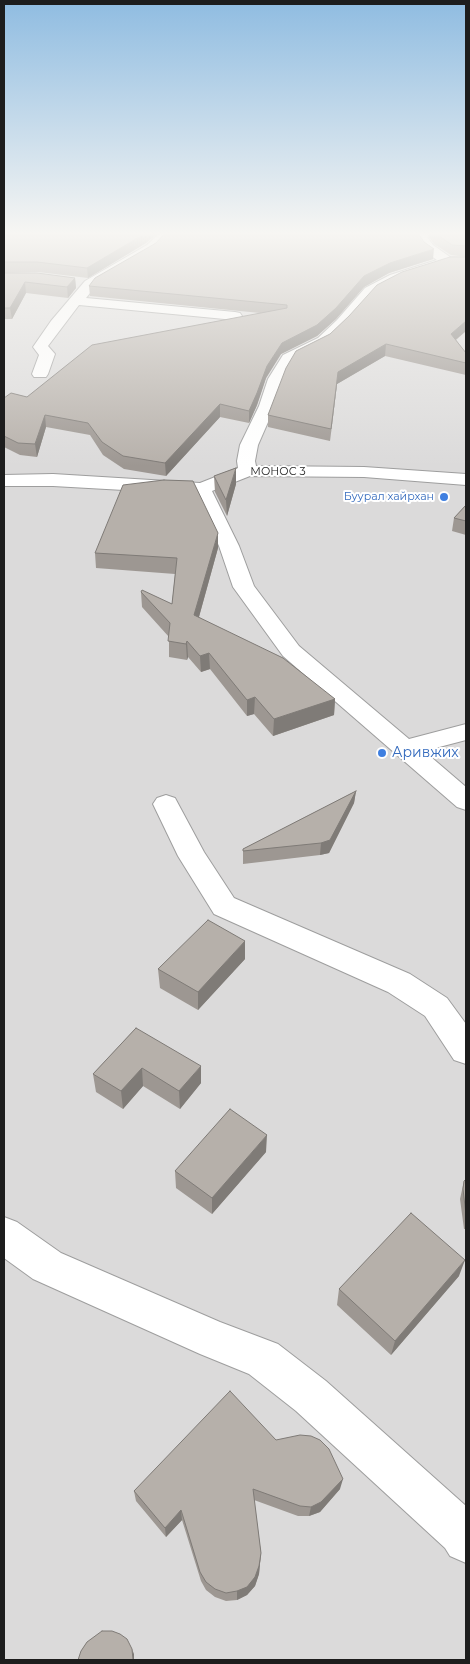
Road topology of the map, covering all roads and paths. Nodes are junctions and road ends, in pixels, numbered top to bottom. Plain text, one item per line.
1 (68, 311) edge
2 (178, 311) edge
3 (353, 311) edge
4 (235, 316) edge
5 (40, 374) dead end
6 (248, 471) junction
7 (466, 480) edge
8 (4, 481) edge
9 (202, 489) junction
10 (466, 732) edge
11 (404, 748) junction
12 (466, 801) edge
13 (166, 804) dead end
14 (466, 1050) edge
15 (4, 1235) edge
16 (466, 1540) edge

1 - 5 street
2 - 4 street
3 - 6 street
6 - 7 street, МОНОС 3
6 - 9 street, МОНОС 3
8 - 9 street, МОНОС 3
9 - 11 street
10 - 11 street
11 - 12 street
13 - 14 street
15 - 16 street

